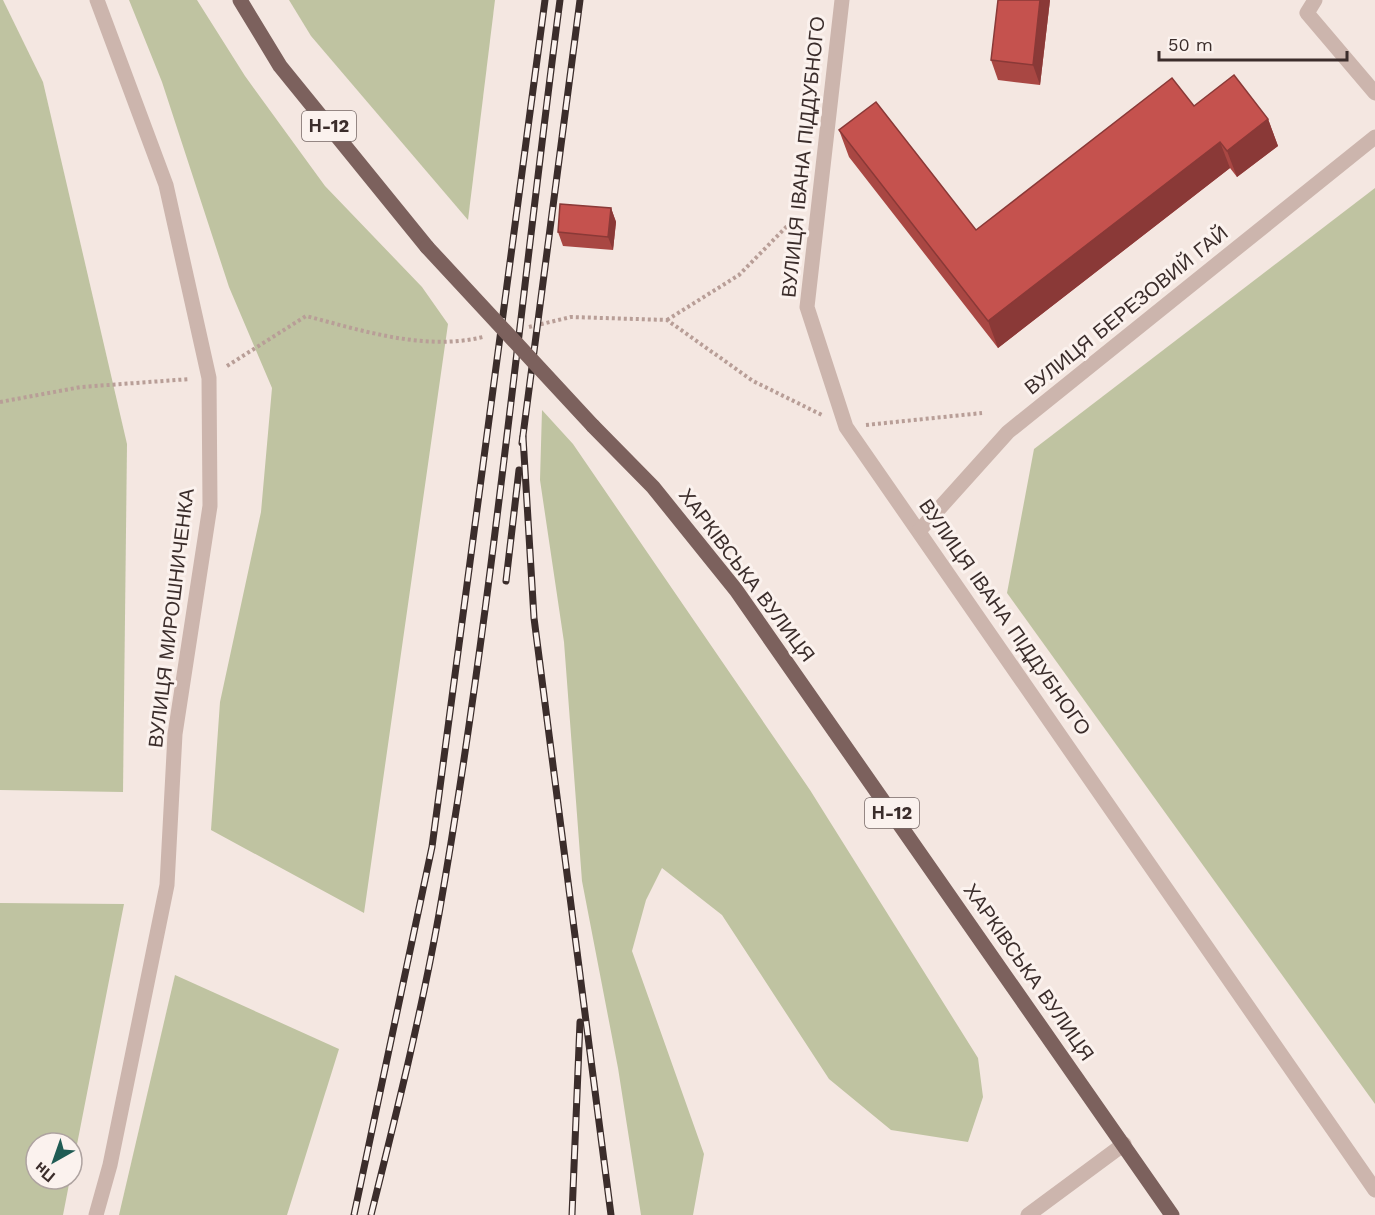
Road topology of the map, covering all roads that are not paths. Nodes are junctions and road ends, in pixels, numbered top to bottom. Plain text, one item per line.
1 (97, 0) edge
2 (240, 0) edge
3 (842, 0) edge
4 (1316, 0) edge
5 (1375, 93) edge
6 (1375, 137) edge
7 (919, 531) junction
8 (1124, 1144) junction
9 (1375, 1190) edge
10 (96, 1215) edge
11 (1028, 1215) edge
12 (1172, 1215) edge

1 - 10 street, ВУЛИЦЯ МИРОШНИЧЕНКА
2 - 8 main road, ХАРКІВСЬКА ВУЛИЦЯ / Н-12, bridge
3 - 7 street, ВУЛИЦЯ ІВАНА ПІДДУБНОГО
4 - 5 street
6 - 7 street, ВУЛИЦЯ БЕРЕЗОВИЙ ГАЙ
7 - 9 street, ВУЛИЦЯ ІВАНА ПІДДУБНОГО
8 - 11 street
8 - 12 main road, ХАРКІВСЬКА ВУЛИЦЯ / Н-12

